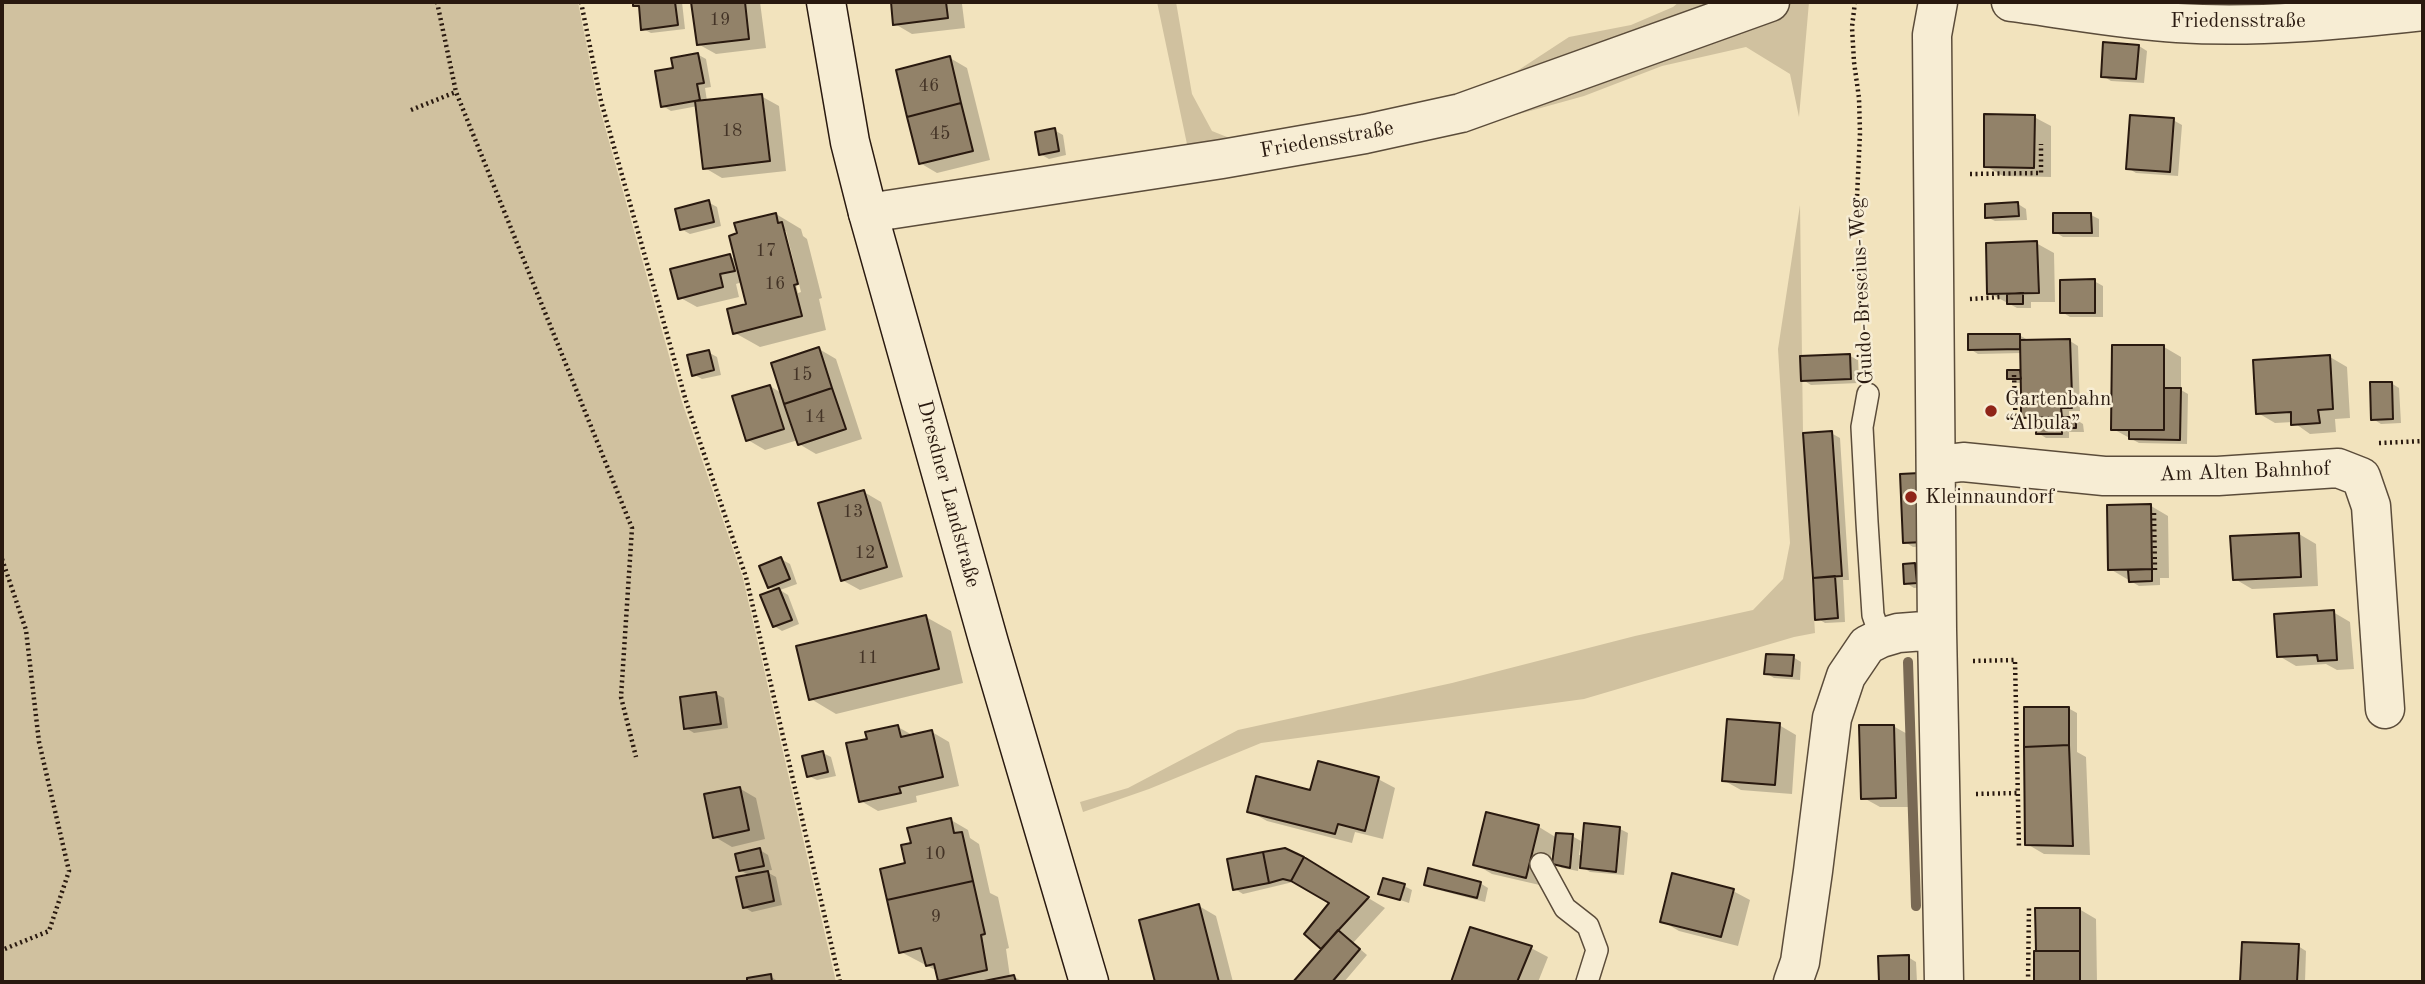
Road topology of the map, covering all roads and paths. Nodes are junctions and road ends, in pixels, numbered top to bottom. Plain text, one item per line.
1 (437, 2) edge
2 (581, 2) edge
3 (826, 2) edge
4 (1770, 2) edge
5 (1855, 2) edge
6 (1938, 2) edge
7 (2011, 2) edge
8 (2423, 11) edge
9 (456, 92) junction
10 (411, 110) dead end
11 (2041, 144) dead end
12 (1935, 174) junction
13 (868, 213) junction
14 (2001, 297) dead end
15 (1961, 300) dead end
16 (2014, 375) dead end
17 (1868, 394) joint
18 (2016, 443) dead end
19 (1937, 465) junction
20 (2152, 476) junction
21 (2, 559) edge
22 (2155, 571) dead end
23 (1881, 638) junction
24 (1937, 647) junction
25 (2385, 709) dead end
26 (636, 757) dead end
27 (2019, 849) dead end
28 (1541, 864) dead end
29 (2029, 907) dead end
30 (2, 950) edge
31 (840, 982) edge
32 (1089, 982) edge
33 (1587, 982) edge
34 (1793, 982) edge
35 (1944, 982) edge
36 (2028, 982) edge

1 - 9 path
2 - 31 path
3 - 13 street, Dresdner Landstraße
4 - 13 street, Friedensstraße
5 - 17 path, Guido-Brescius-Weg
6 - 12 street
7 - 8 street, Friedensstraße
9 - 10 path
9 - 26 path
11 - 12 path
12 - 19 street
13 - 32 street, Dresdner Landstraße
14 - 15 path
16 - 18 path
17 - 23 lane, Guido-Brescius-Weg
19 - 20 street, Am Alten Bahnhof
19 - 24 street
20 - 22 path
20 - 25 street, Am Alten Bahnhof
21 - 30 path
23 - 24 street
23 - 34 street
24 - 27 path
24 - 35 street
28 - 33 lane
29 - 36 path

